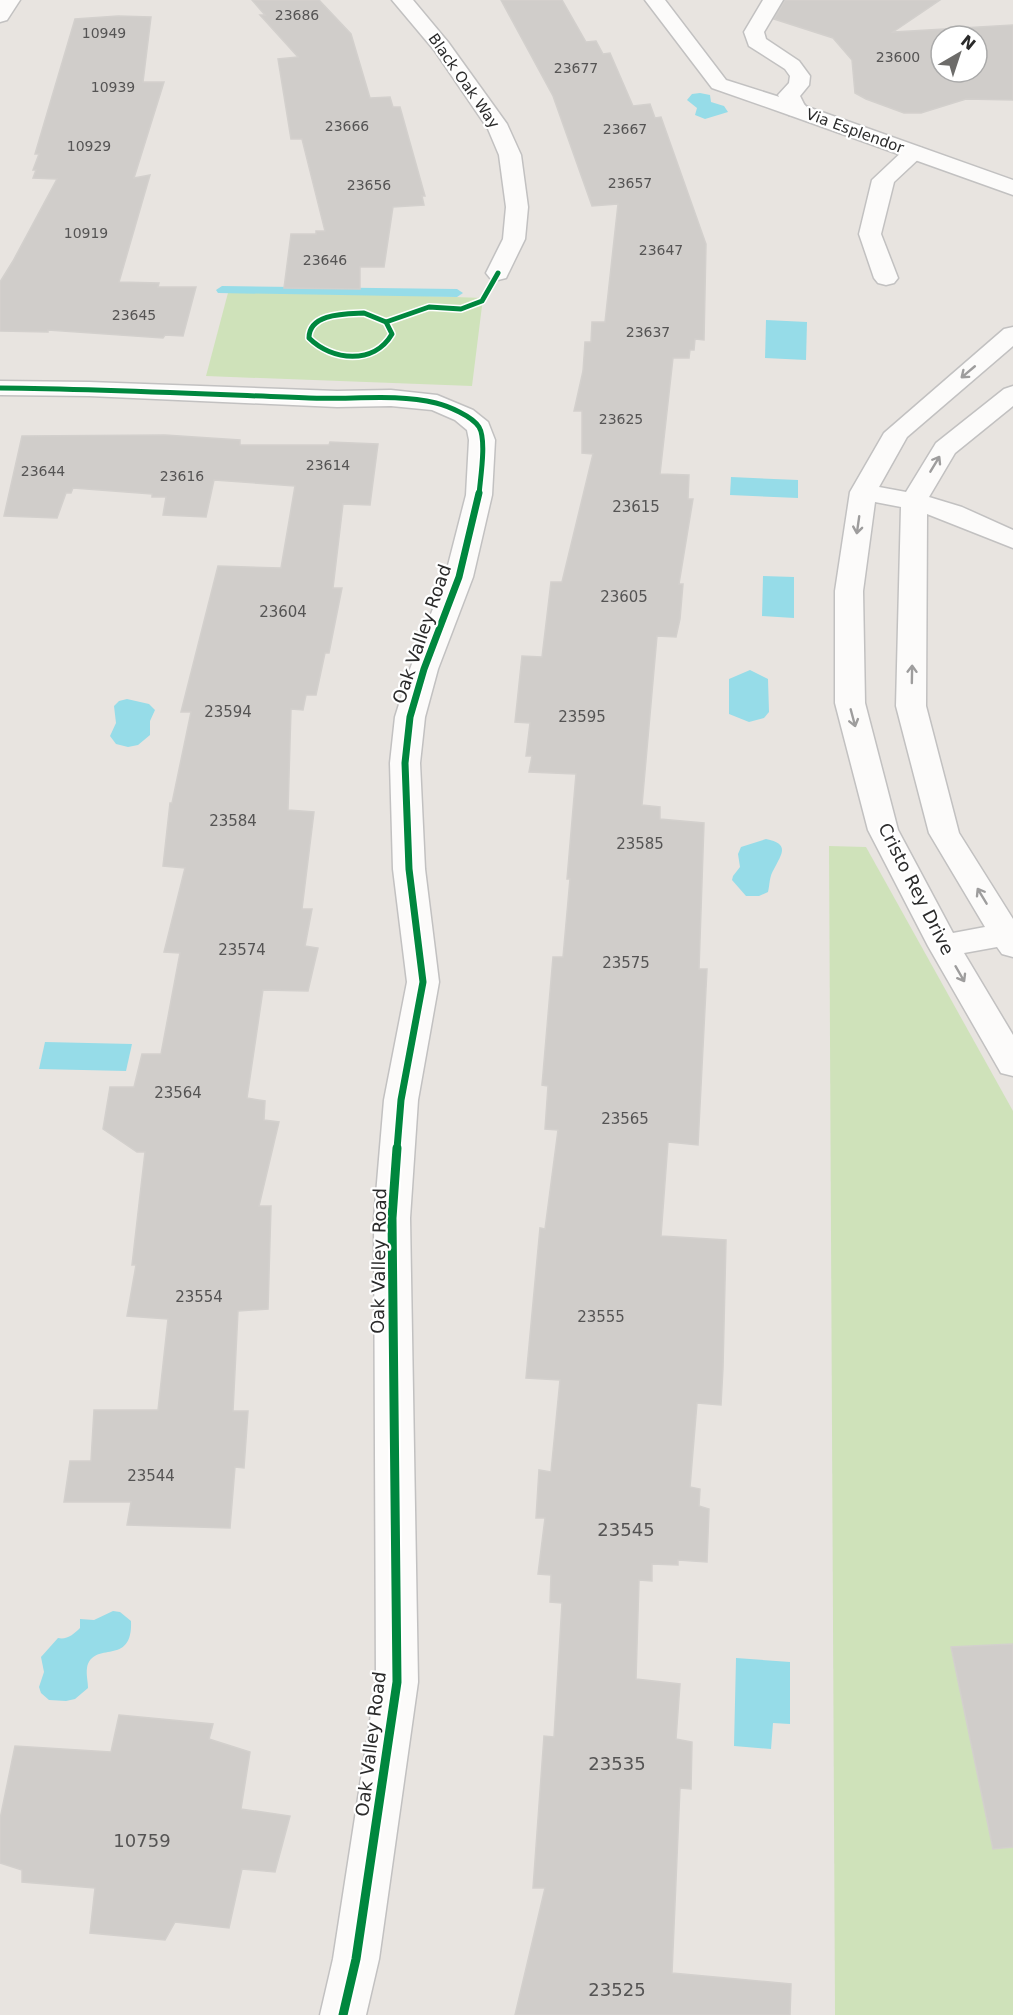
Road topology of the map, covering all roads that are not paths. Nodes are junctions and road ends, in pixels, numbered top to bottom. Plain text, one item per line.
1 (10, 0) edge
2 (402, 0) edge
3 (655, 0) edge
4 (773, 0) edge
5 (0, 16) edge
6 (797, 110) junction
7 (914, 153) junction
8 (1013, 188) edge
9 (498, 273) dead end
10 (886, 278) dead end
11 (1013, 334) edge
12 (0, 388) edge
13 (1013, 394) edge
14 (863, 492) junction
15 (914, 501) junction
16 (1013, 540) edge
17 (1010, 937) edge
18 (944, 946) junction
19 (1013, 1064) edge
20 (343, 2015) edge

1 - 5 street
2 - 9 street, Black Oak Way
3 - 6 street
4 - 6 street, Via Esplendor
6 - 7 street, Via Esplendor
7 - 8 street, Via Esplendor
7 - 10 street
11 -> 14 street, Cristo Rey Drive
12 - 20 street, Oak Valley Road
15 -> 13 street
14 - 15 street
14 -> 18 street, Cristo Rey Drive
15 - 16 street
17 -> 15 street
17 - 18 street
18 -> 19 street, Cristo Rey Drive

